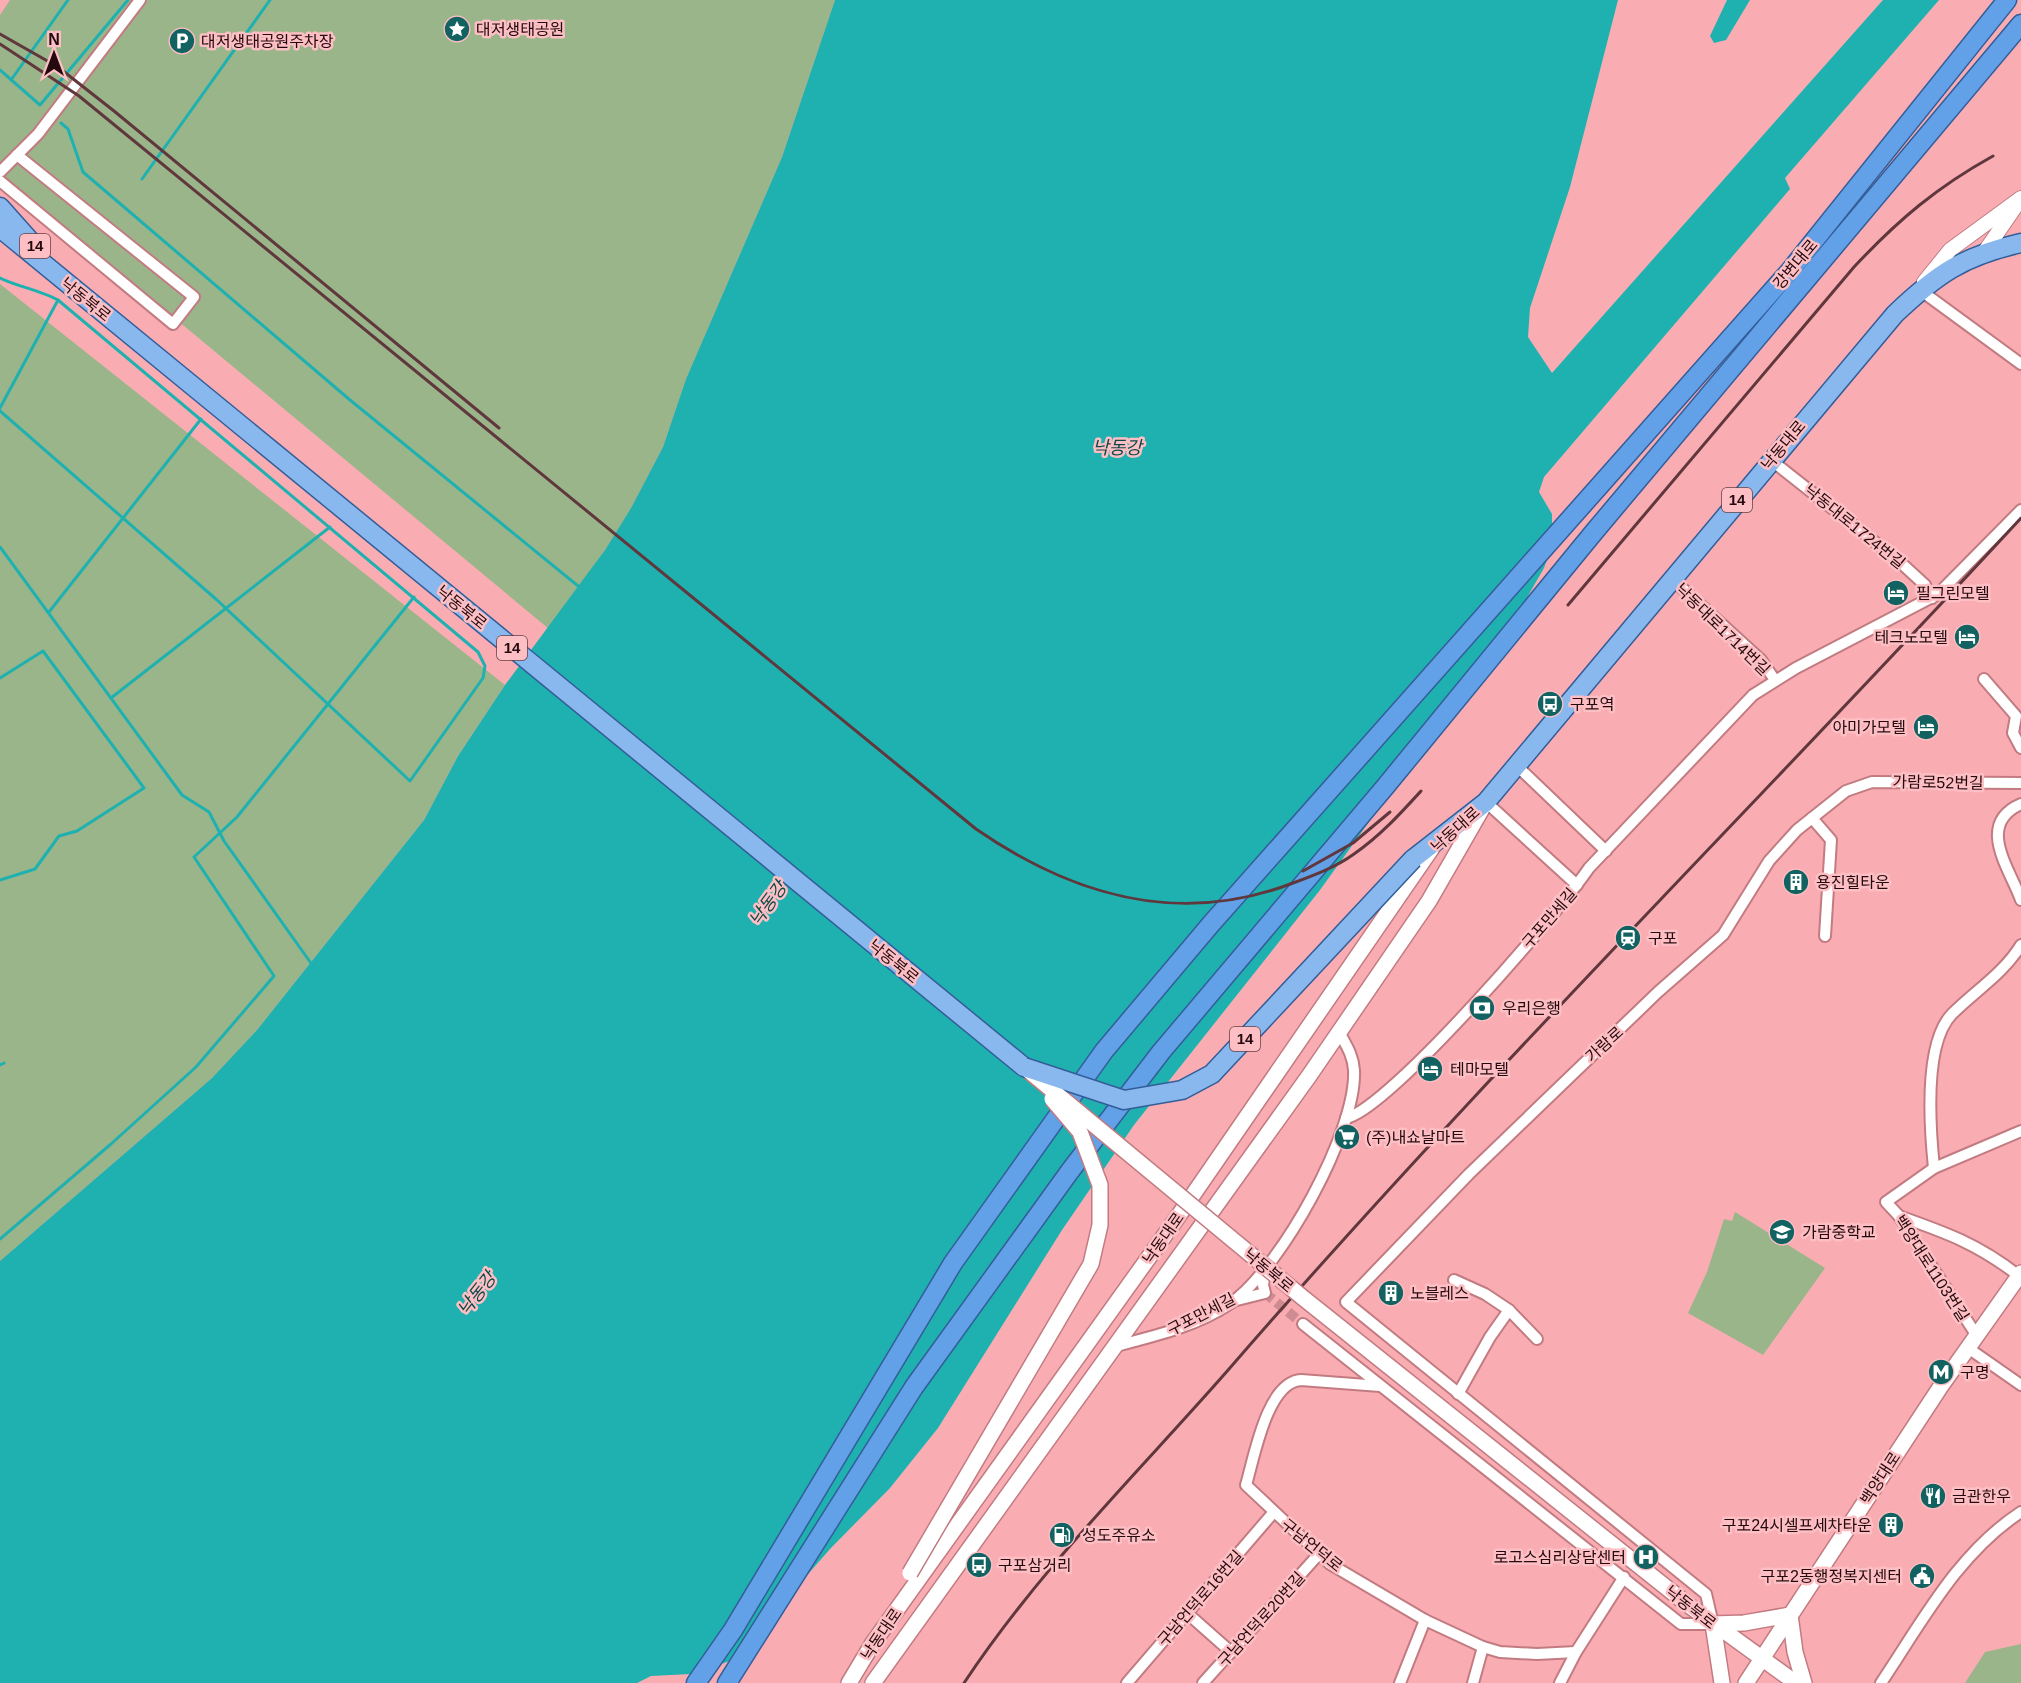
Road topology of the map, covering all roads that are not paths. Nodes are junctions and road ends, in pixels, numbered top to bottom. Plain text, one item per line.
1 (140, 0) edge
2 (2007, 0) edge
3 (2021, 24) edge
4 (17, 155) junction
5 (0, 172) edge
6 (0, 181) edge
7 (2021, 198) edge
8 (0, 207) edge
9 (0, 228) edge
10 (0, 241) edge
11 (2021, 243) edge
12 (1985, 251) junction
13 (69, 285) junction
14 (1914, 296) junction
15 (2021, 364) edge
16 (1771, 460) junction
17 (2021, 510) edge
18 (1671, 578) junction
19 (1932, 598) junction
20 (1984, 679) dead end
21 (1775, 680) junction
22 (2021, 748) edge
23 (1516, 765) junction
24 (2021, 783) edge
25 (1856, 786) joint
26 (1486, 802) junction
27 (2021, 804) edge
28 (1812, 818) junction
29 (1606, 851) junction
30 (1577, 885) junction
31 (2021, 900) edge
32 (1825, 936) dead end
33 (2021, 945) edge
34 (1339, 1032) junction
35 (1024, 1067) junction
36 (1346, 1118) junction
37 (2021, 1131) edge
38 (1934, 1168) junction
39 (1899, 1216) junction
40 (1264, 1272) junction
41 (2020, 1274) edge
42 (1454, 1280) dead end
43 (1231, 1303) junction
44 (1509, 1310) junction
45 (1303, 1324) tunnel mouth
46 (1537, 1340) dead end
47 (1972, 1342) junction
48 (1116, 1346) junction
49 (2021, 1385) edge
50 (1380, 1386) junction
51 (1458, 1394) junction
52 (2021, 1512) edge
53 (1274, 1513) junction
54 (1318, 1555) junction
55 (1624, 1577) junction
56 (1187, 1613) junction
57 (1790, 1615) junction
58 (1425, 1620) junction
59 (1713, 1624) junction
60 (1483, 1647) junction
61 (1231, 1652) junction
62 (1576, 1652) junction
63 (1761, 1660) junction
64 (696, 1683) edge
65 (727, 1683) edge
66 (848, 1683) edge
67 (873, 1683) edge
68 (1127, 1683) edge
69 (1203, 1683) edge
70 (1400, 1683) edge
71 (1473, 1683) edge
72 (1560, 1683) edge
73 (1722, 1683) edge
74 (1746, 1683) edge
75 (1796, 1683) edge
76 (1804, 1683) edge
77 (1881, 1683) edge

1 - 4 street
2 - 64 highway, 강변대로, bridge
3 - 65 highway, 강변대로, bridge
4 - 5 street
4 - 6 street
7 - 12 street
7 - 14 street
8 - 13 main road, 14
9 - 13 main road, 낙동북로 / 14
10 - 13 main road
11 - 12 main road, 낙동대로 / 14
12 - 14 main road, 낙동대로 / 14
13 - 35 main road, 낙동북로 / 14
14 - 15 street
14 - 16 main road, 낙동대로 / 14
16 - 18 main road, 낙동대로 / 14
16 - 19 street, 낙동대로1724번길
17 - 19 street, 구포만세길
18 - 21 street, 낙동대로1714번길
18 - 23 main road, 낙동대로 / 14
19 - 21 street, 구포만세길
20 - 22 street
21 - 29 street, 구포만세길
23 - 26 main road, 낙동대로 / 14
23 - 29 street
24 - 25 street, 가람로52번길
25 - 28 street, 가람로
26 - 30 street
26 - 34 main road, 낙동대로 / 14
26 - 35 main road, 14, bridge
26 - 66 main road, 낙동대로 / 14
27 - 31 street
28 - 32 street
28 - 51 street, 가람로
29 - 30 street, 구포만세길
30 - 36 street, 구포만세길
33 - 38 street
34 - 36 street
34 - 48 main road, 낙동대로 / 14
35 - 59 main road, 낙동북로, bridge
35 - 66 main road, 14, bridge
36 - 40 street, 구포만세길
37 - 38 street
38 - 39 street, 백양대로1103번길
39 - 41 street, 백양대로
39 - 47 street, 백양대로1103번길
40 - 43 street, 구포만세길
40 - 43 street
41 - 47 main road, 백양대로
42 - 44 street
43 - 48 street, 구포만세길
44 - 46 street
44 - 51 street
45 - 50 street
47 - 49 street
47 - 57 main road, 백양대로
48 - 67 main road, 낙동대로 / 14
50 - 53 street, 구남언덕로
50 - 55 street
51 - 59 street
52 - 77 street
53 - 54 street, 구남언덕로
53 - 56 street, 구남언덕로16번길
54 - 58 street, 구남언덕로
54 - 61 street, 구남언덕로20번길
55 - 59 street
55 - 62 street
56 - 61 street
56 - 68 street, 구남언덕로16번길
57 - 59 main road
57 - 63 main road, 백양대로
57 - 76 main road
58 - 60 street, 구남언덕로
58 - 70 street
59 - 63 main road, 낙동북로
59 - 73 main road
60 - 62 street, 구남언덕로
60 - 71 street
61 - 69 street, 구남언덕로20번길
62 - 72 street
63 - 74 main road, 백양대로
63 - 75 main road, 낙동북로

